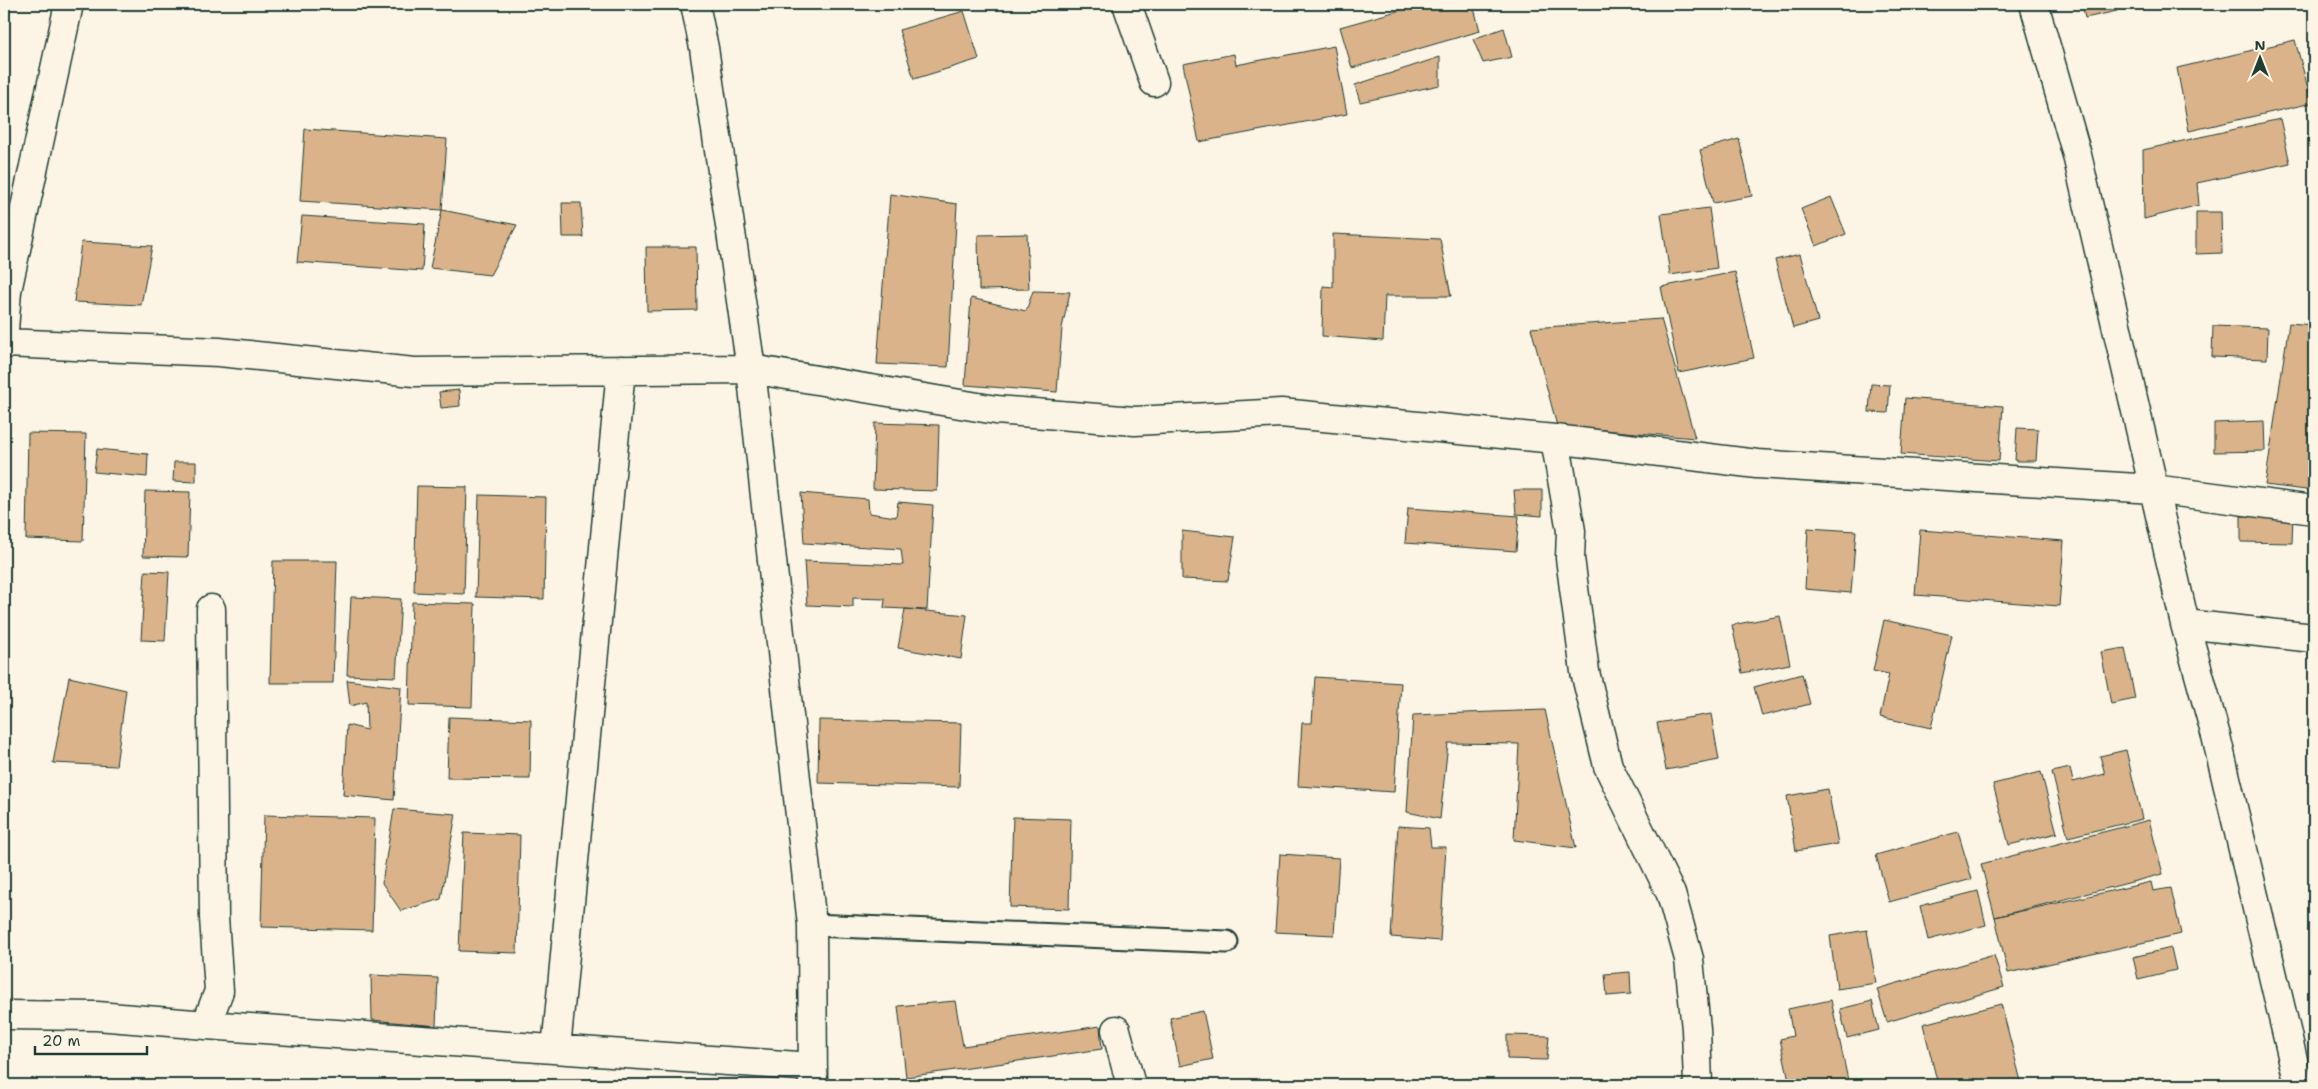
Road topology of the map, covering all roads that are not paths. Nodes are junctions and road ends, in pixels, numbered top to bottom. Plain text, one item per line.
1 (69, 4) edge
2 (695, 4) edge
3 (1128, 4) edge
4 (2034, 4) edge
5 (1154, 82) dead end
6 (5, 291) edge
7 (4, 330) edge
8 (4, 342) edge
9 (751, 369) junction
10 (620, 370) junction
11 (1555, 439) junction
12 (2153, 488) junction
13 (2314, 510) edge
14 (211, 609) dead end
15 (2184, 624) junction
16 (2314, 638) edge
17 (812, 926) junction
18 (1227, 942) dead end
19 (4, 1015) edge
20 (206, 1025) junction
21 (1116, 1030) dead end
22 (556, 1048) junction
23 (813, 1076) edge
24 (1131, 1085) edge
25 (1698, 1085) edge
26 (2298, 1085) edge

1 - 6 street
2 - 9 street
3 - 5 street
4 - 12 street
6 - 7 street
8 - 10 street
9 - 10 street
9 - 11 street
9 - 17 street
10 - 22 street
11 - 12 street
11 - 25 street
12 - 13 street
12 - 15 street
14 - 20 street
15 - 16 street
15 - 26 street
17 - 18 lane
17 - 23 street
19 - 20 street
20 - 22 street
21 - 24 street
22 - 23 street

